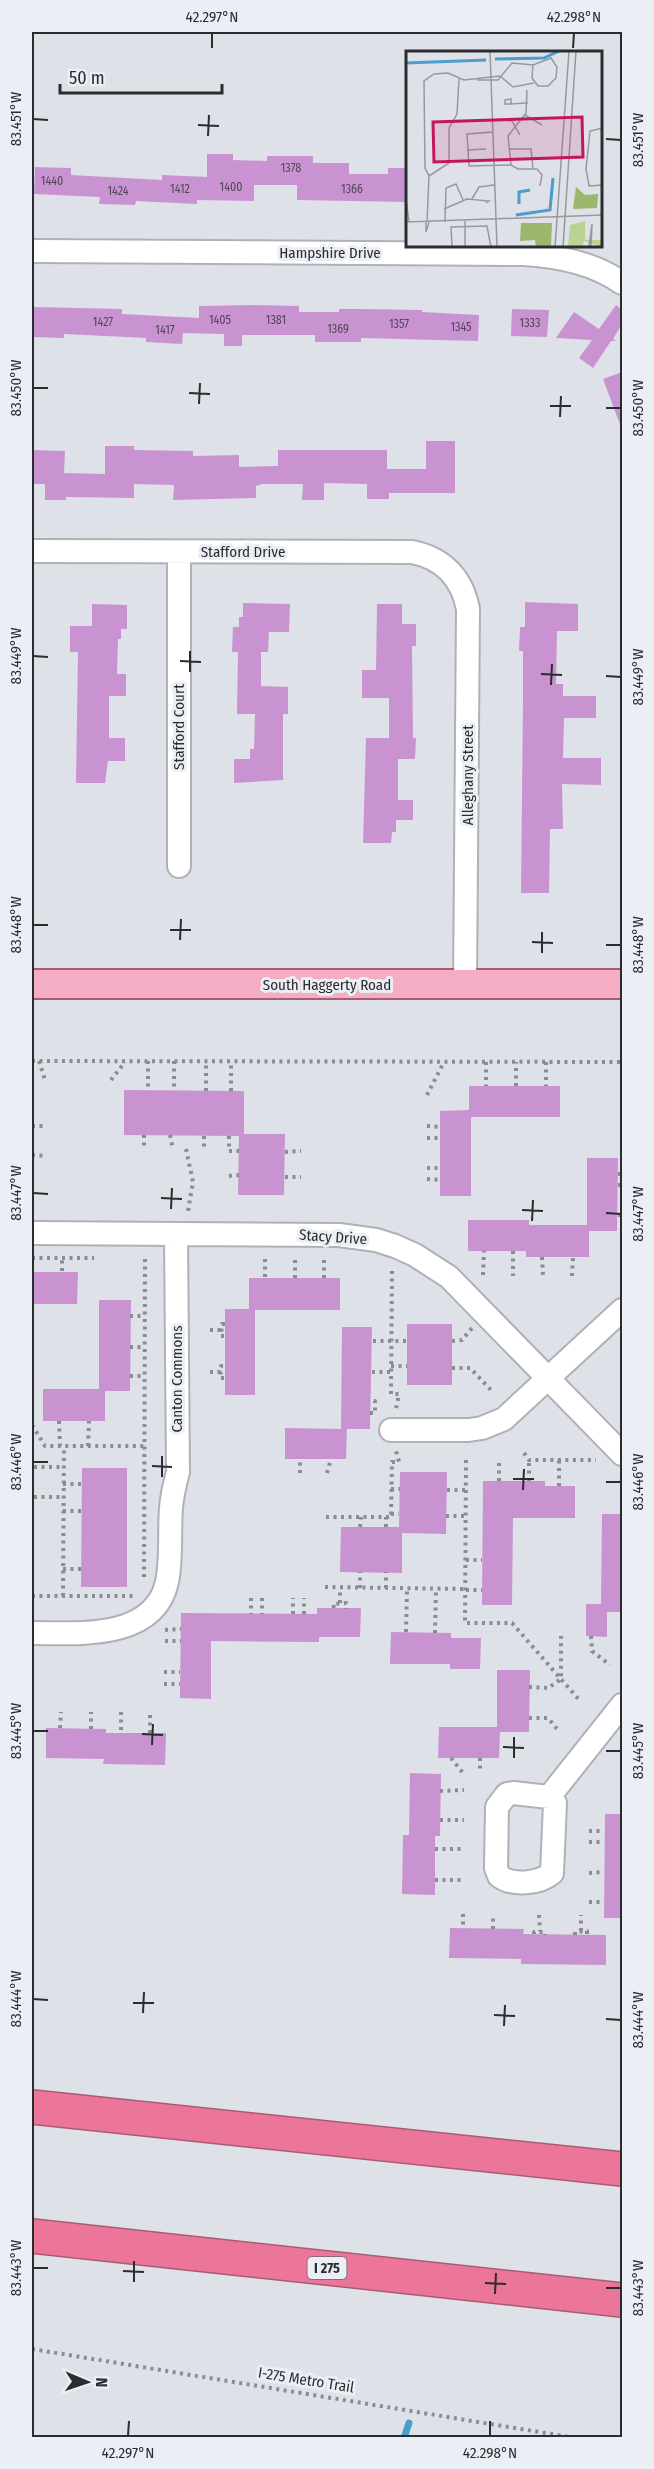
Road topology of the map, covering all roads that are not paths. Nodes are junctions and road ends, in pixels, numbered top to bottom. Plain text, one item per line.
1 (32, 251) edge
2 (622, 283) edge
3 (32, 551) edge
4 (179, 552) junction
5 (449, 570) joint
6 (179, 866) dead end
7 (32, 984) edge
8 (622, 984) edge
9 (465, 986) junction
10 (32, 1233) edge
11 (176, 1234) junction
12 (622, 1310) edge
13 (549, 1378) junction
14 (391, 1430) road end
15 (622, 1454) edge
16 (32, 1633) edge
17 (622, 1704) edge
18 (549, 1797) dead end
19 (32, 2107) edge
20 (622, 2169) edge
21 (32, 2236) edge
22 (622, 2300) edge

1 - 2 street, Hampshire Drive
3 - 4 street, Stafford Drive
4 - 5 street, Stafford Drive
4 - 6 street, Stafford Court
5 - 9 street, Alleghany Street
7 - 9 main road, South Haggerty Road
8 - 9 main road, South Haggerty Road
10 - 11 street, Stacy Drive
11 - 13 street, Stacy Drive
11 - 16 street, Canton Commons
12 - 13 street
13 - 14 street
13 - 15 street, Stacy Drive
17 - 18 street
19 - 20 highway
21 - 22 highway, I 275

